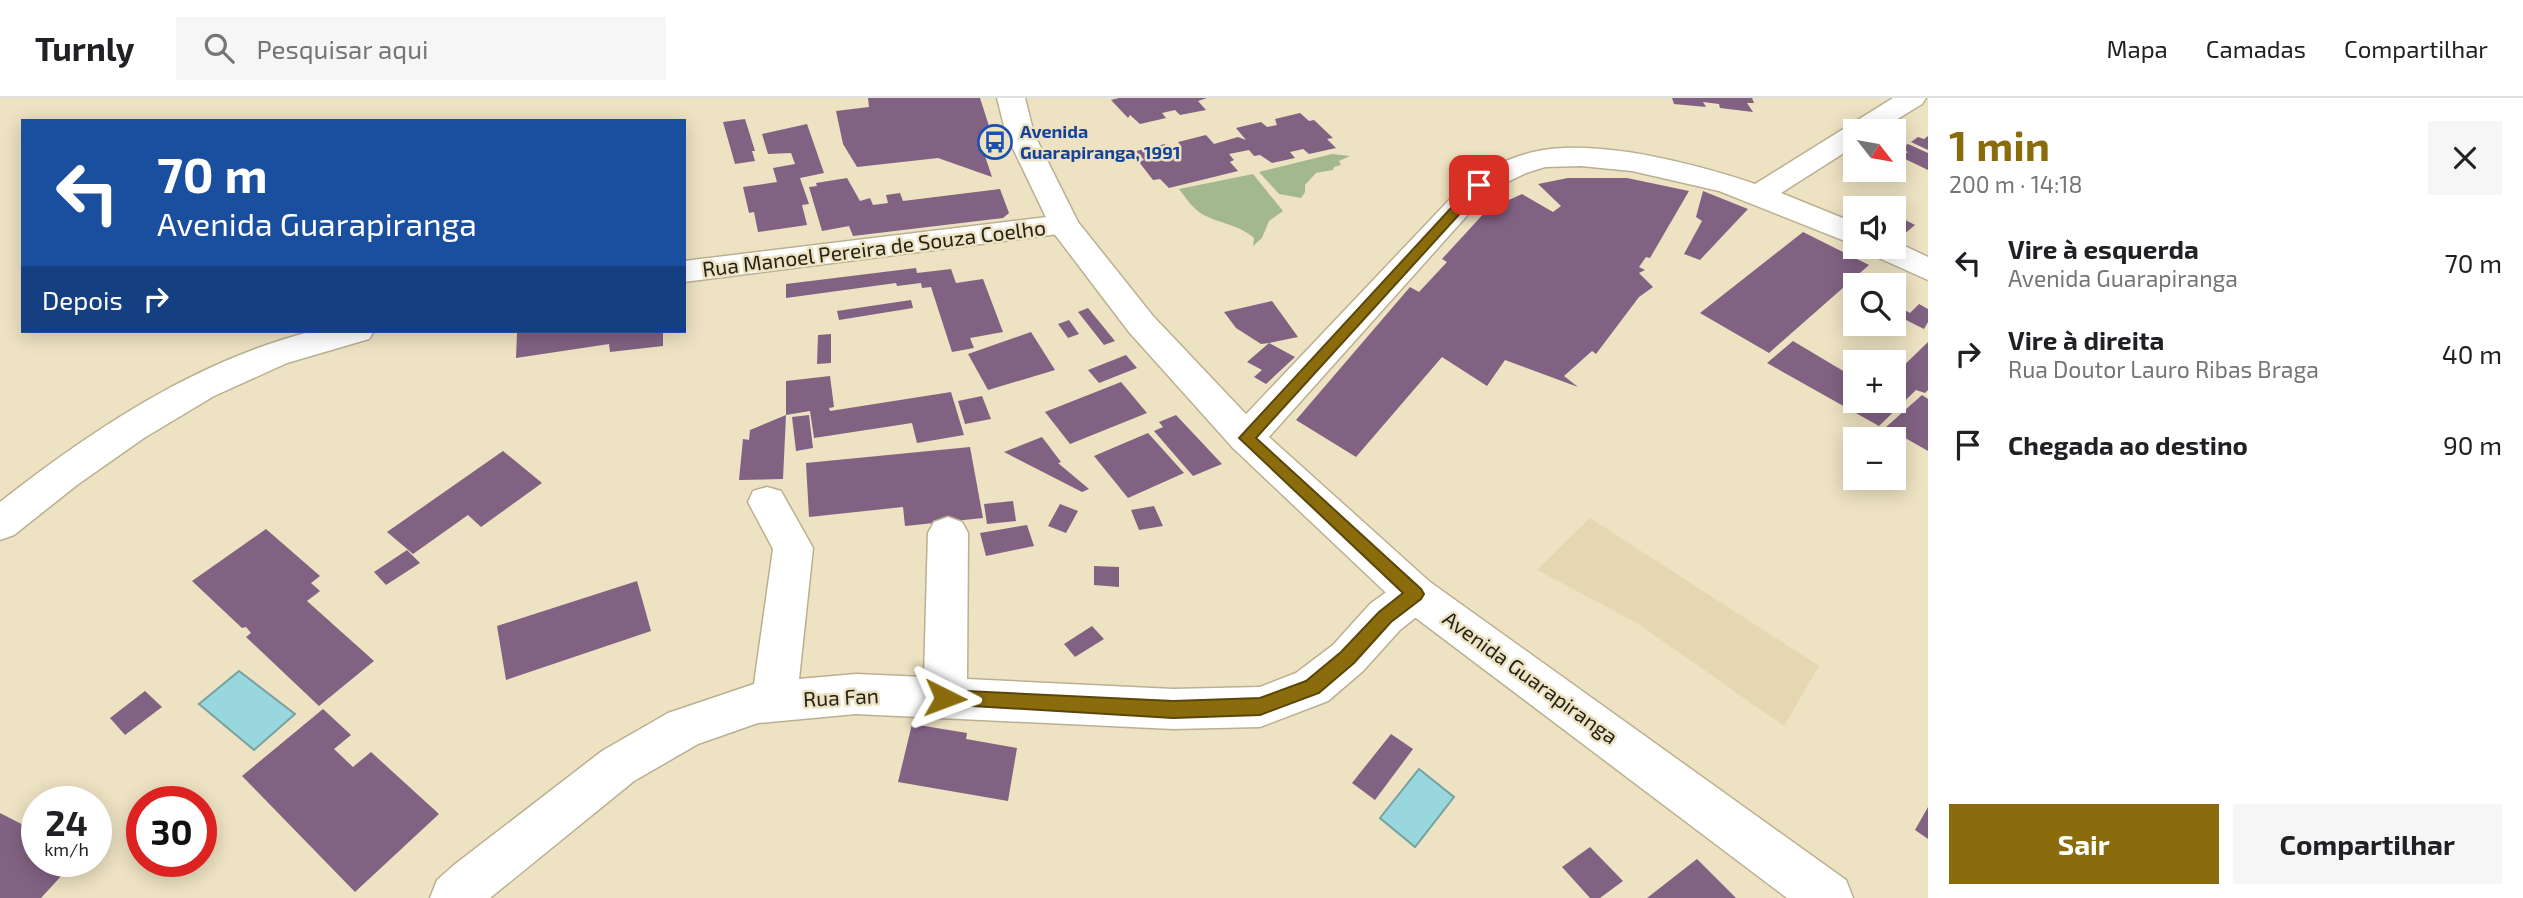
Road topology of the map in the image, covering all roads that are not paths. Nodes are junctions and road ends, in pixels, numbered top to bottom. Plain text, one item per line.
1 (1011, 98) edge
2 (1912, 98) edge
3 (1878, 119) edge
4 (1843, 141) edge
5 (1759, 194) junction
6 (1064, 225) junction
7 (1843, 230) edge
8 (1906, 259) edge
9 (1928, 270) edge
10 (686, 272) edge
11 (350, 333) edge
12 (1246, 438) junction
13 (767, 502) dead end
14 (0, 524) edge
15 (948, 533) dead end
16 (1415, 594) junction
17 (945, 698) junction
18 (774, 702) junction
19 (455, 898) edge
20 (1828, 898) edge

1 - 6 street, Avenida Guarapiranga
2 - 3 street
4 - 5 street
5 - 7 street
5 - 12 street
6 - 10 street, Rua Manoel Pereira de Souza Coelho
6 - 12 street, Avenida Guarapiranga
8 - 9 street
11 - 14 street
12 - 16 street, Avenida Guarapiranga
13 - 18 street
15 - 17 street
16 - 17 street, Rua Fan
16 - 20 street, Avenida Guarapiranga
17 - 18 street, Rua Fan
18 - 19 street, Rua Fan

